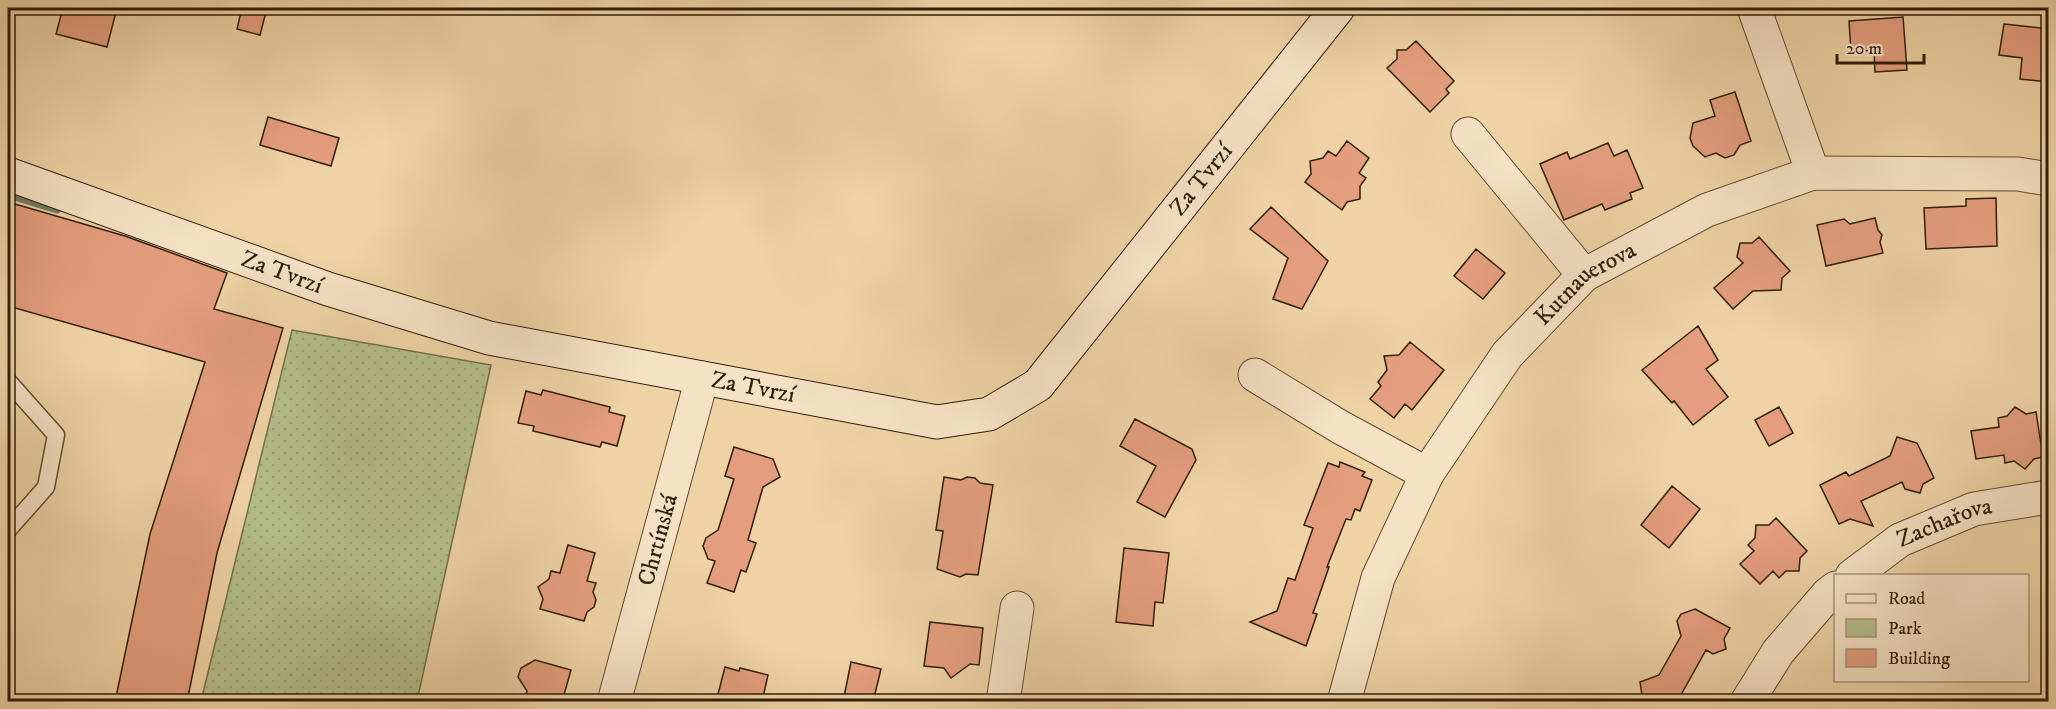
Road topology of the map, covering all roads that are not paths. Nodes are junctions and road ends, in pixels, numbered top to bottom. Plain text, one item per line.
1 (1338, 8) edge
2 (1754, 8) edge
3 (1468, 134) dead end
4 (1813, 173) junction
5 (8, 174) edge
6 (2049, 178) edge
7 (1584, 275) junction
8 (1255, 375) dead end
9 (702, 378) junction
10 (8, 381) edge
11 (1427, 474) junction
12 (2049, 497) edge
13 (8, 530) edge
14 (1855, 574) edge
15 (1834, 590) edge
16 (1017, 608) dead end
17 (614, 702) edge
18 (1003, 702) edge
19 (1344, 702) edge
20 (1747, 702) edge

1 - 9 street, Za Tvrzí
2 - 4 street
3 - 7 street
4 - 6 street, Kutnauerova
4 - 7 street, Kutnauerova
5 - 9 street, Za Tvrzí
7 - 11 street, Kutnauerova
8 - 11 street
9 - 17 street, Chrtínská
10 - 13 lane
11 - 19 street, Kutnauerova
12 - 14 street, Zachařova
15 - 20 street
16 - 18 street

